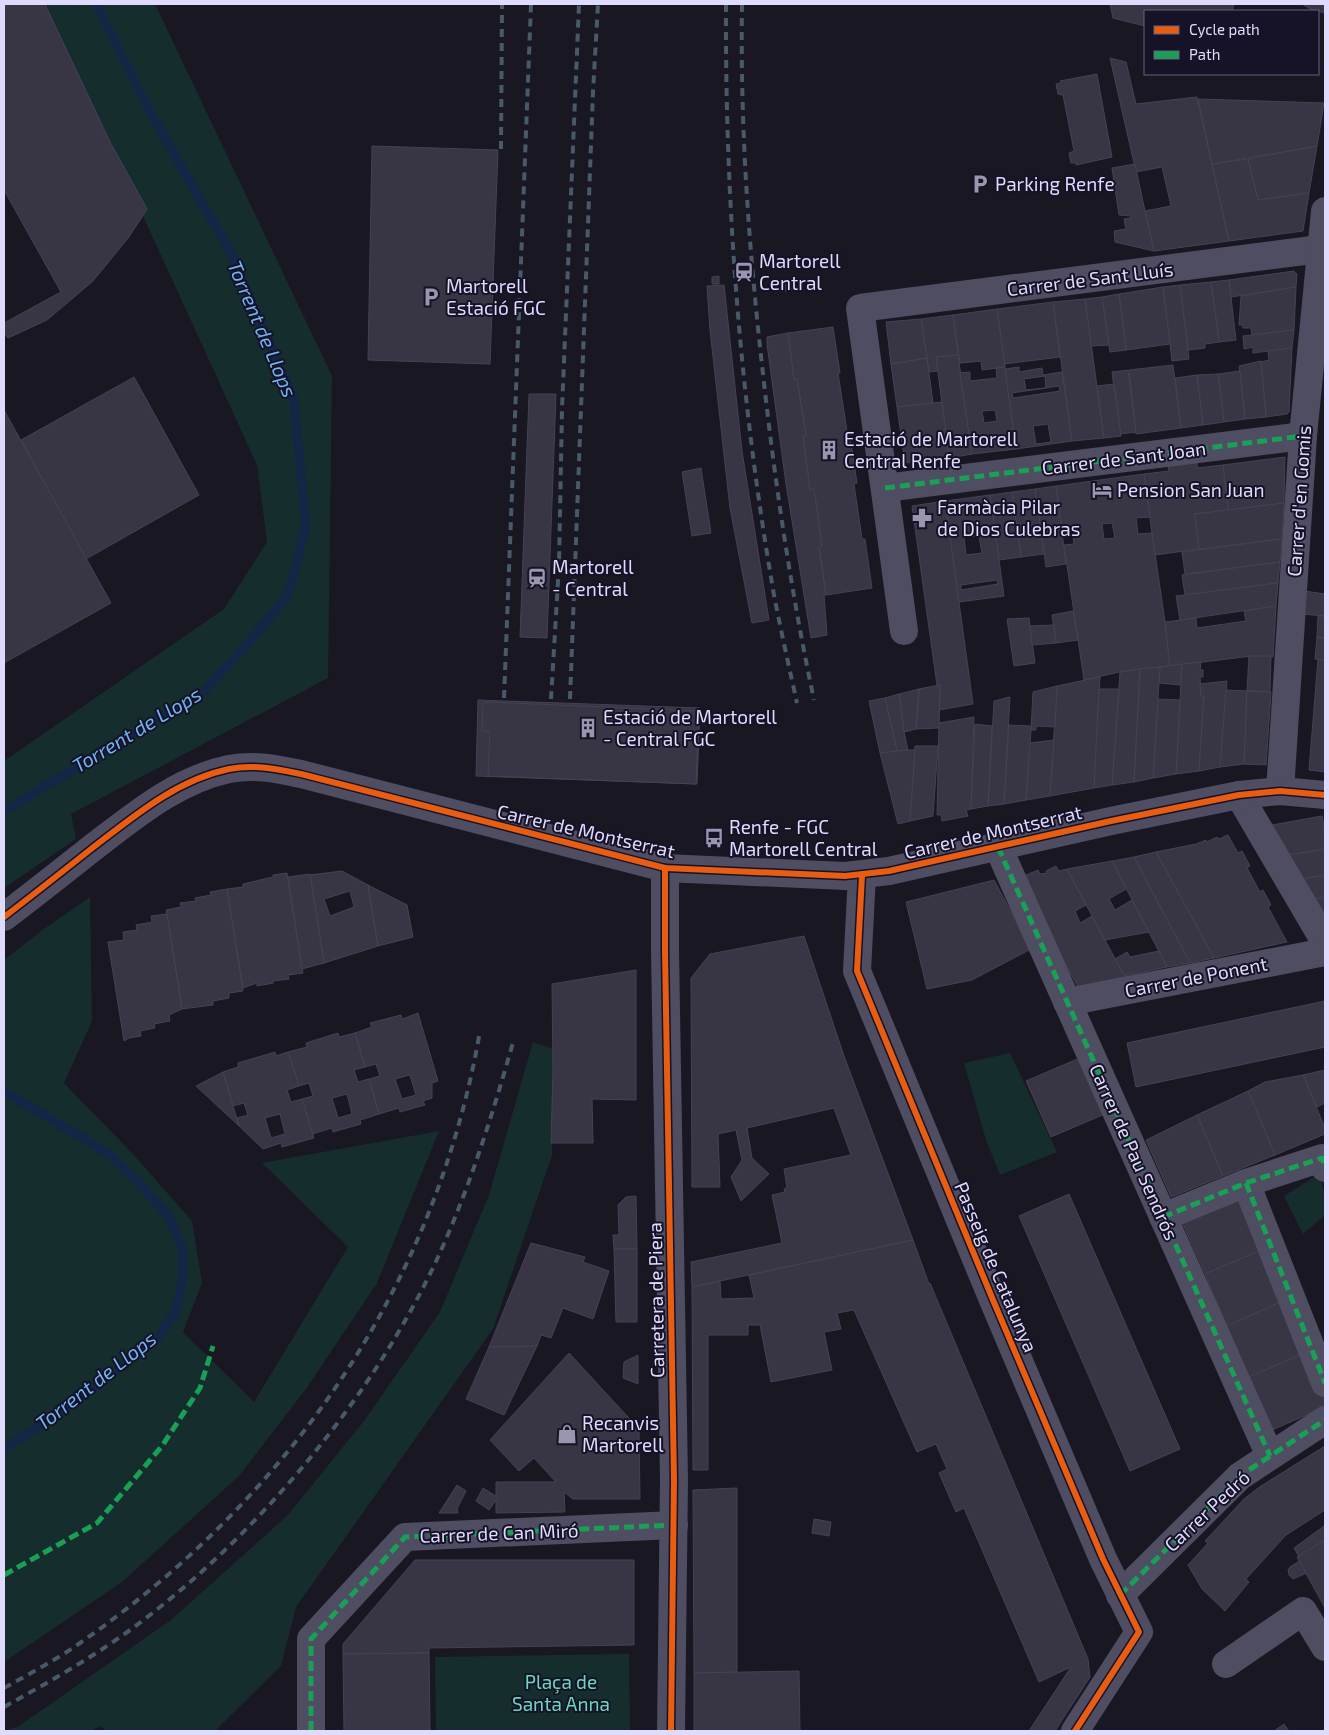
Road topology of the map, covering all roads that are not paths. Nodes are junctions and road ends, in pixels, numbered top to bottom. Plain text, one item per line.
1 (1325, 211) edge
2 (1320, 249) junction
3 (1303, 436) junction
4 (885, 488) junction
5 (904, 631) dead end
6 (1280, 791) junction
7 (1239, 795) junction
8 (1325, 795) edge
9 (998, 847) junction
10 (665, 868) junction
11 (862, 875) junction
12 (4, 917) edge
13 (1325, 942) edge
14 (1325, 952) edge
15 (1067, 1002) junction
16 (1325, 1168) edge
17 (1246, 1183) junction
18 (1163, 1217) junction
19 (1325, 1383) edge
20 (1325, 1420) edge
21 (1270, 1456) junction
22 (674, 1525) junction
23 (1120, 1595) junction
24 (1325, 1647) edge
25 (1226, 1664) dead end
26 (311, 1731) edge
27 (671, 1731) edge
28 (1075, 1731) edge

1 - 2 street, Carrer d'en Gomis
2 - 3 street, Carrer d'en Gomis
2 - 4 street, Carrer de Sant Lluís
3 - 4 street, Carrer de Sant Joan
3 - 6 street, Carrer d'en Gomis
4 - 5 street
6 - 7 street, Carrer de Montserrat
6 - 8 street, Carrer de Montserrat
7 - 9 street, Carrer de Montserrat
7 - 13 street
9 - 11 street, Carrer de Montserrat
9 - 15 street, Carrer de Pau Sendrós
10 - 11 street, Carrer de Montserrat
10 - 12 street, Carrer de Montserrat
10 - 22 street, Carretera de Piera
11 - 23 street, Passeig de Catalunya
14 - 15 street, Carrer de Ponent
15 - 18 street, Carrer de Pau Sendrós
16 - 17 street
17 - 18 street
17 - 19 street
18 - 21 street, Carrer de Pau Sendrós
20 - 21 street, Carrer Pedró
21 - 23 street, Carrer Pedró
22 - 26 street, Carrer de Can Miró
22 - 27 street, Carretera de Piera
23 - 28 street, Passeig de Catalunya
24 - 25 street

